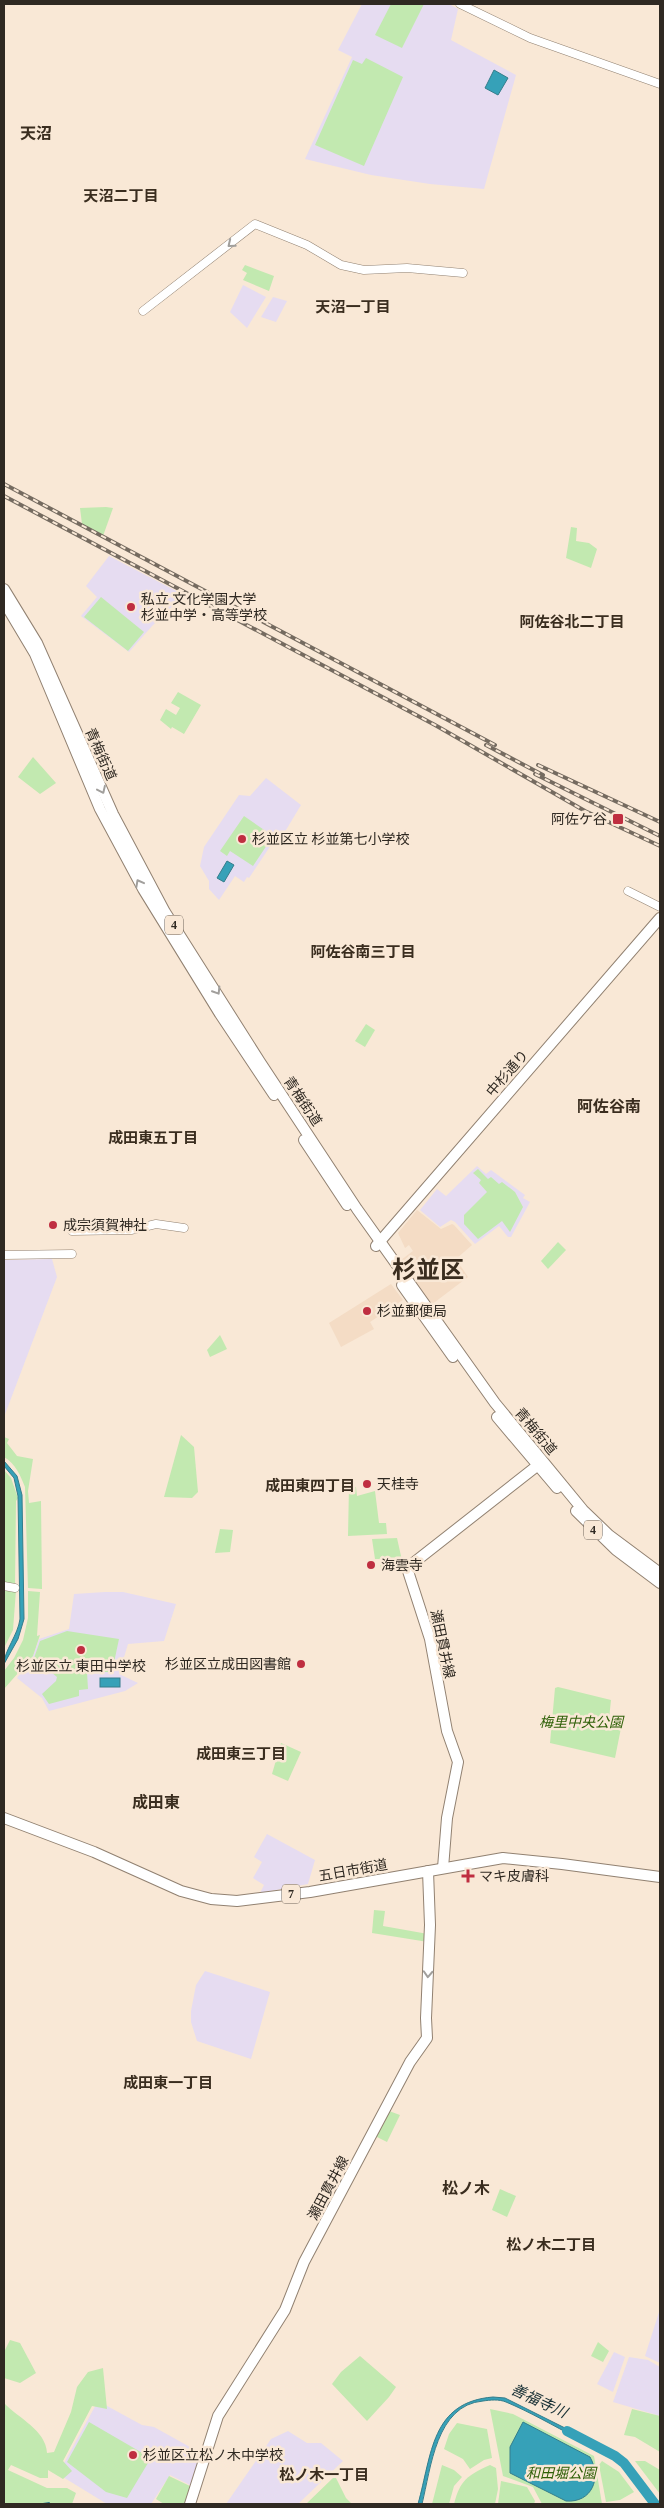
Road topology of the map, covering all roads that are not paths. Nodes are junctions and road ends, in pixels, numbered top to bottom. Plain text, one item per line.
1 (460, 4) edge
2 (660, 84) edge
3 (463, 273) dead end
4 (143, 311) dead end
5 (4, 589) edge
6 (5, 601) edge
7 (628, 891) dead end
8 (660, 907) edge
9 (660, 918) edge
10 (184, 1228) dead end
11 (72, 1230) dead end
12 (377, 1244) junction
13 (72, 1254) dead end
14 (4, 1255) edge
15 (540, 1463) junction
16 (660, 1573) edge
17 (660, 1583) edge
18 (4, 1586) edge
19 (15, 1588) dead end
20 (4, 1818) edge
21 (443, 1868) junction
22 (428, 1871) junction
23 (660, 1878) edge
24 (190, 2504) edge

1 - 2 street
3 -> 4 street
5 - 6 main road, 青梅街道 / 4
6 - 12 main road, 青梅街道 / 4
7 - 8 street
9 - 12 main road, 中杉通り
10 - 11 street
12 - 15 main road, 青梅街道 / 4
13 - 14 street
15 - 16 main road, 青梅街道 / 4
15 - 17 main road, 青梅街道 / 4
15 - 21 main road, 瀬田貫井線
18 - 19 street
20 - 22 main road, 五日市街道 / 7
21 - 22 main road, 五日市街道 / 7
21 - 23 main road, 五日市街道 / 7
22 -> 24 main road, 瀬田貫井線

